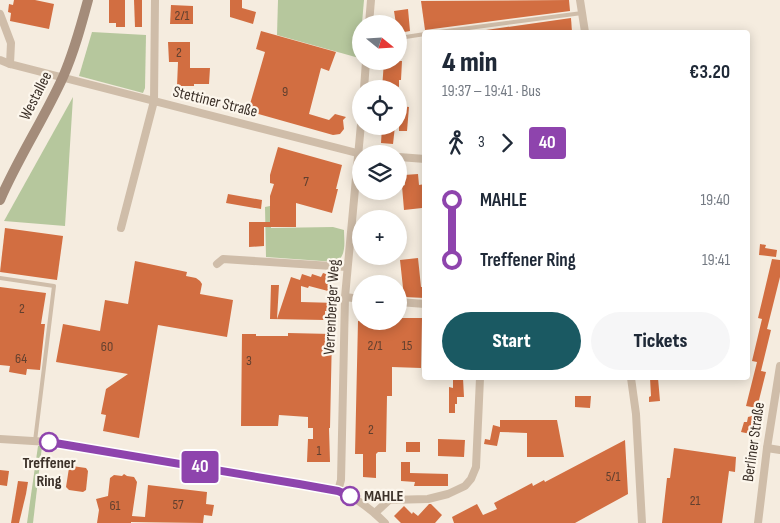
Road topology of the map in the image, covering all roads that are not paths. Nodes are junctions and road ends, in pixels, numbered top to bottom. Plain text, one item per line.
1 (88, 0) edge
2 (155, 0) edge
3 (370, 0) edge
4 (580, 0) edge
5 (582, 13) junction
6 (0, 14) edge
7 (369, 15) edge
8 (454, 30) edge
9 (585, 30) edge
10 (422, 34) edge
11 (408, 37) edge
12 (0, 60) edge
13 (10, 64) junction
14 (63, 77) junction
15 (154, 101) junction
16 (352, 152) edge
17 (407, 158) edge
18 (422, 159) edge
19 (0, 200) edge
20 (355, 200) edge
21 (121, 228) dead end
22 (217, 264) dead end
23 (347, 267) junction
24 (0, 278) edge
25 (345, 297) junction
26 (352, 298) edge
27 (407, 303) edge
28 (422, 304) edge
29 (780, 366) edge
30 (480, 380) edge
31 (631, 380) edge
32 (0, 439) edge
33 (35, 441) junction
34 (767, 448) junction
35 (780, 450) edge
36 (338, 491) junction
37 (375, 513) junction
38 (385, 523) edge
39 (642, 523) edge
40 (758, 523) edge

1 - 14 main road, Westallee
2 - 15 street
3 - 7 street
4 - 5 street
5 - 8 lane
5 - 9 street
6 - 13 street
10 - 11 lane
12 - 13 street, Stettiner Straße
13 - 14 street, Stettiner Straße
14 - 15 street, Stettiner Straße
14 - 19 main road, Westallee
15 - 16 street, Stettiner Straße
15 - 21 street
17 - 18 street
20 - 23 street, Verrenberger Weg
22 - 23 street
23 - 25 street, Verrenberger Weg
24 - 33 lane
25 - 26 street
25 - 36 street, Verrenberger Weg
27 - 28 street
29 - 34 street, Berliner Straße
30 - 37 street
31 - 39 street
32 - 33 street
33 - 36 street
34 - 35 street
34 - 40 street, Berliner Straße
36 - 37 street
37 - 38 street

